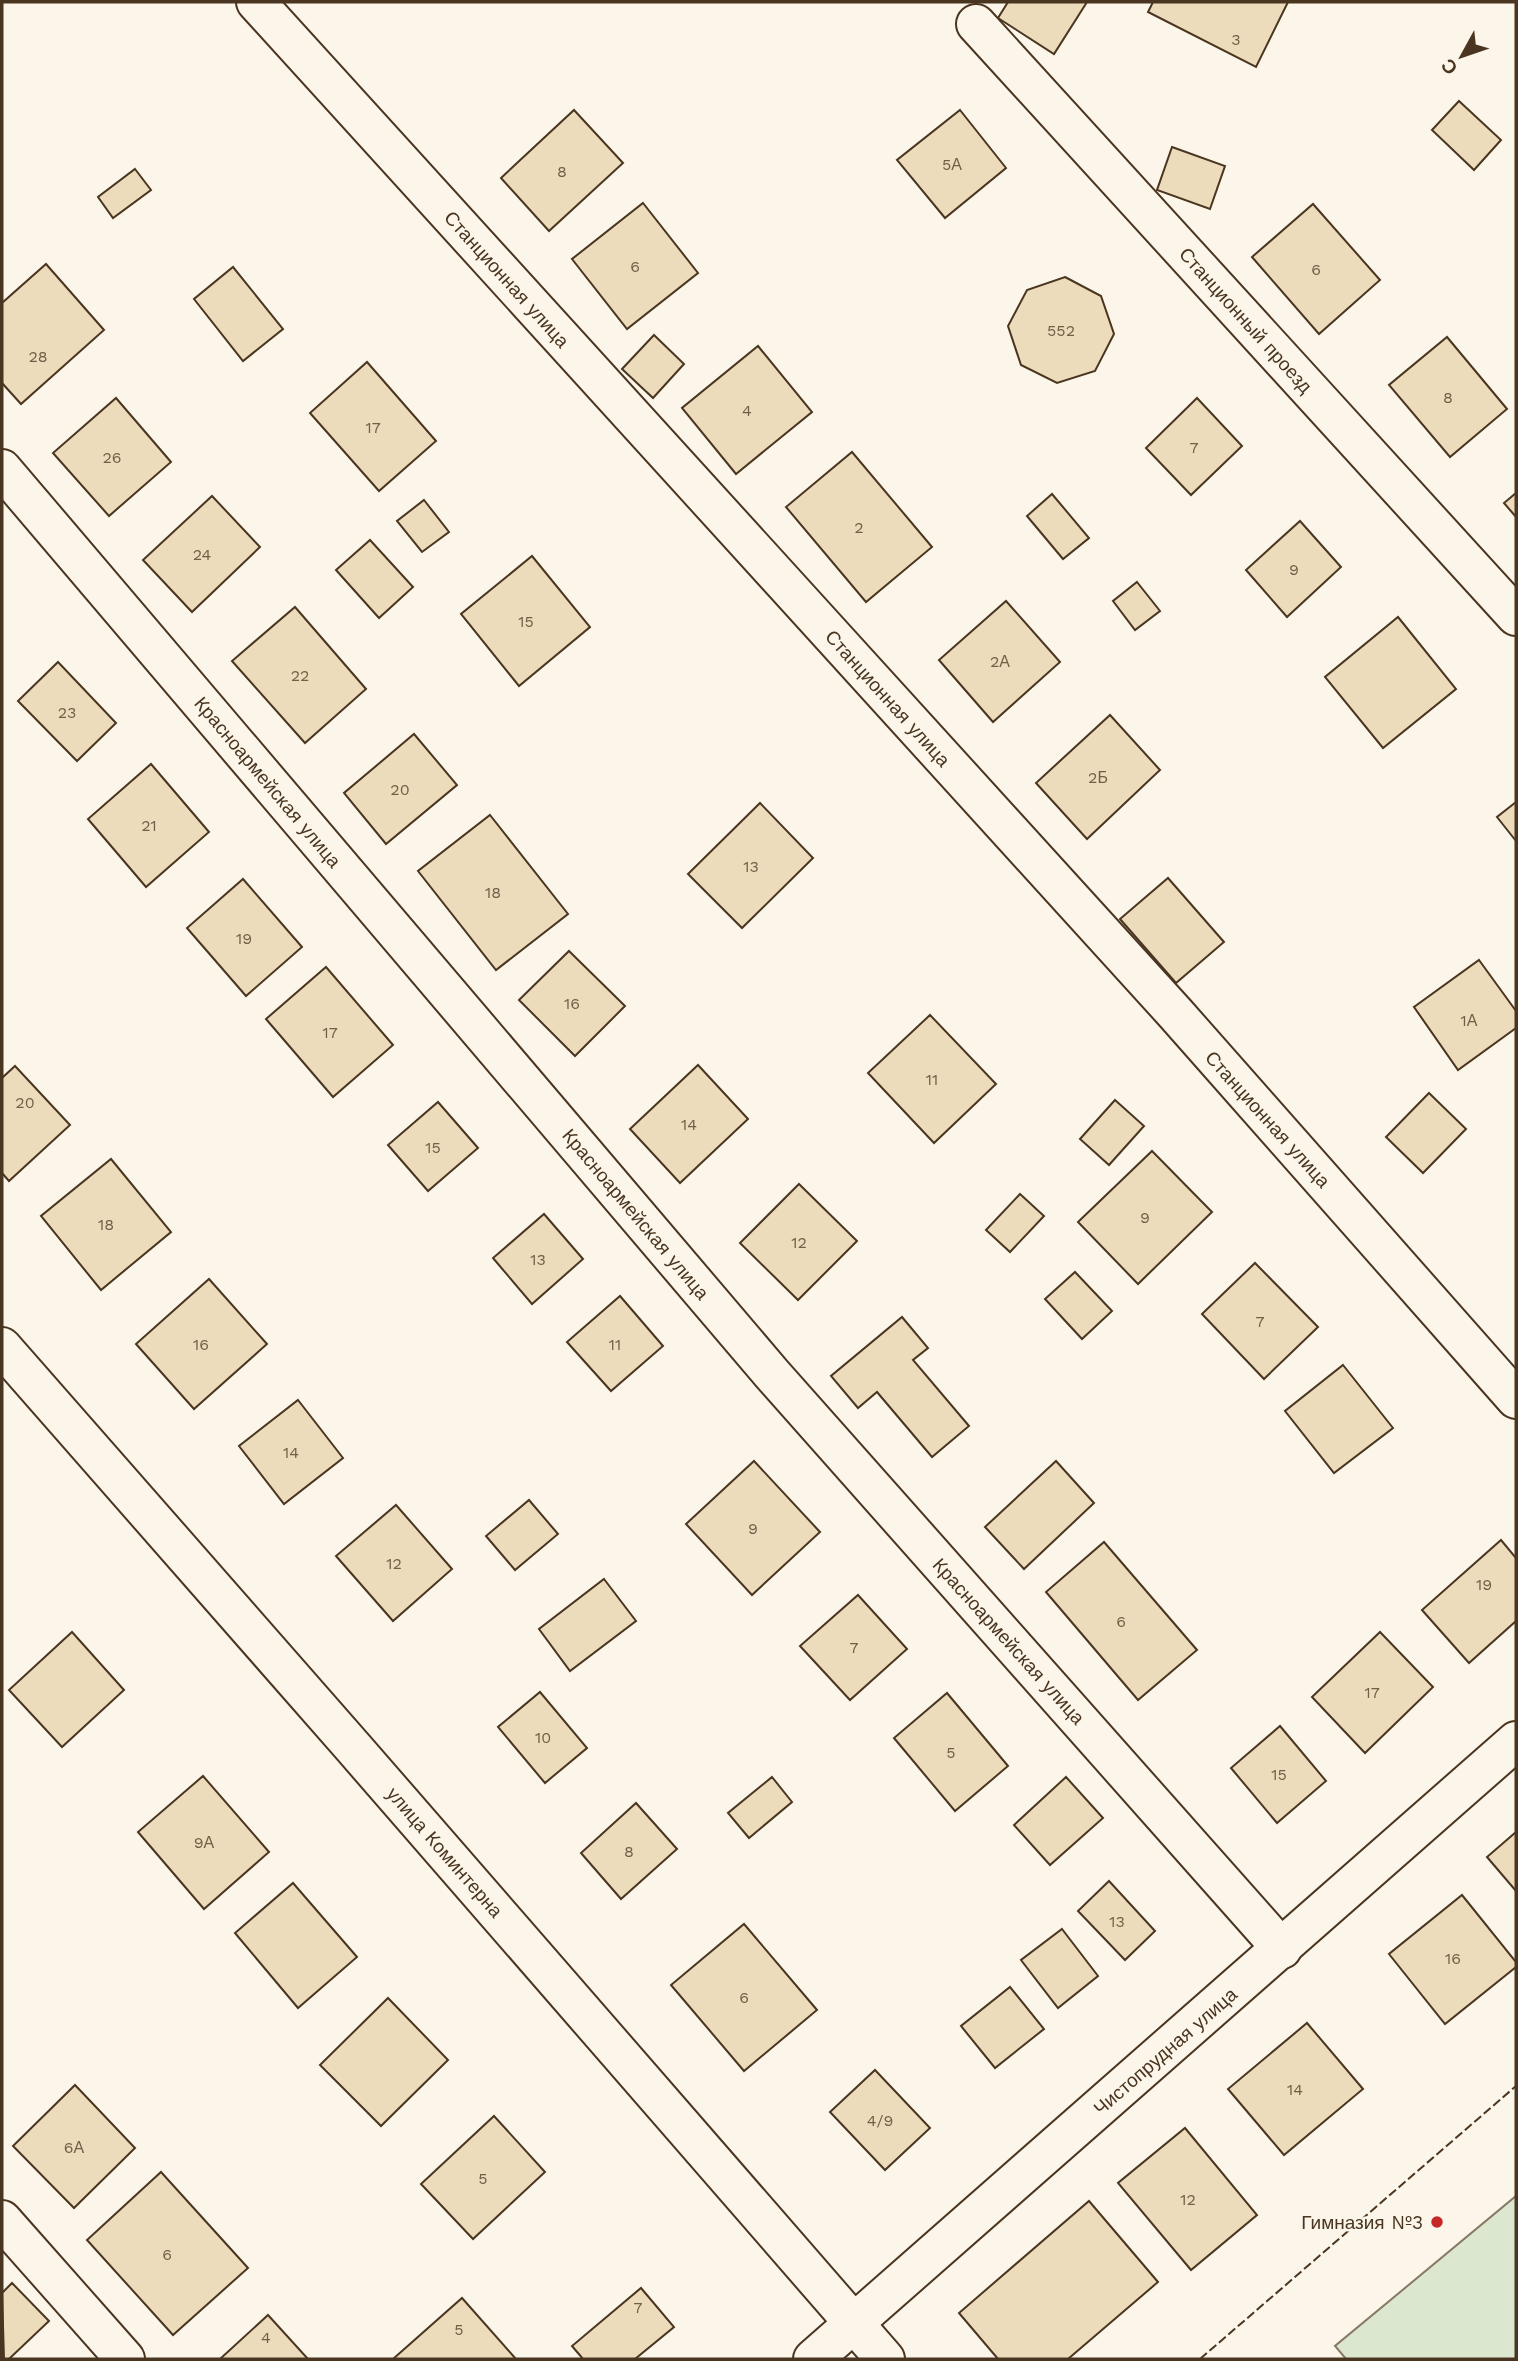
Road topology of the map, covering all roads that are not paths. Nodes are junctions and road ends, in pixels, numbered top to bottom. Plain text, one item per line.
1 (256, 2) edge
2 (976, 24) dead end
3 (2, 469) edge
4 (1516, 616) edge
5 (2, 1347) edge
6 (1516, 1399) edge
7 (1516, 1741) edge
8 (1282, 1949) junction
9 (2, 2220) edge
10 (855, 2324) junction
11 (125, 2359) edge
12 (813, 2359) edge
13 (885, 2359) edge

1 - 6 street, Станционная улица
2 - 4 street, Станционный проезд
3 - 8 street, Красноармейская улица
5 - 10 street, улица Коминтерна
7 - 8 street, Чистопрудная улица
8 - 10 street, Чистопрудная улица
9 - 11 street
10 - 12 street, Чистопрудная улица
10 - 13 street, улица Коминтерна

